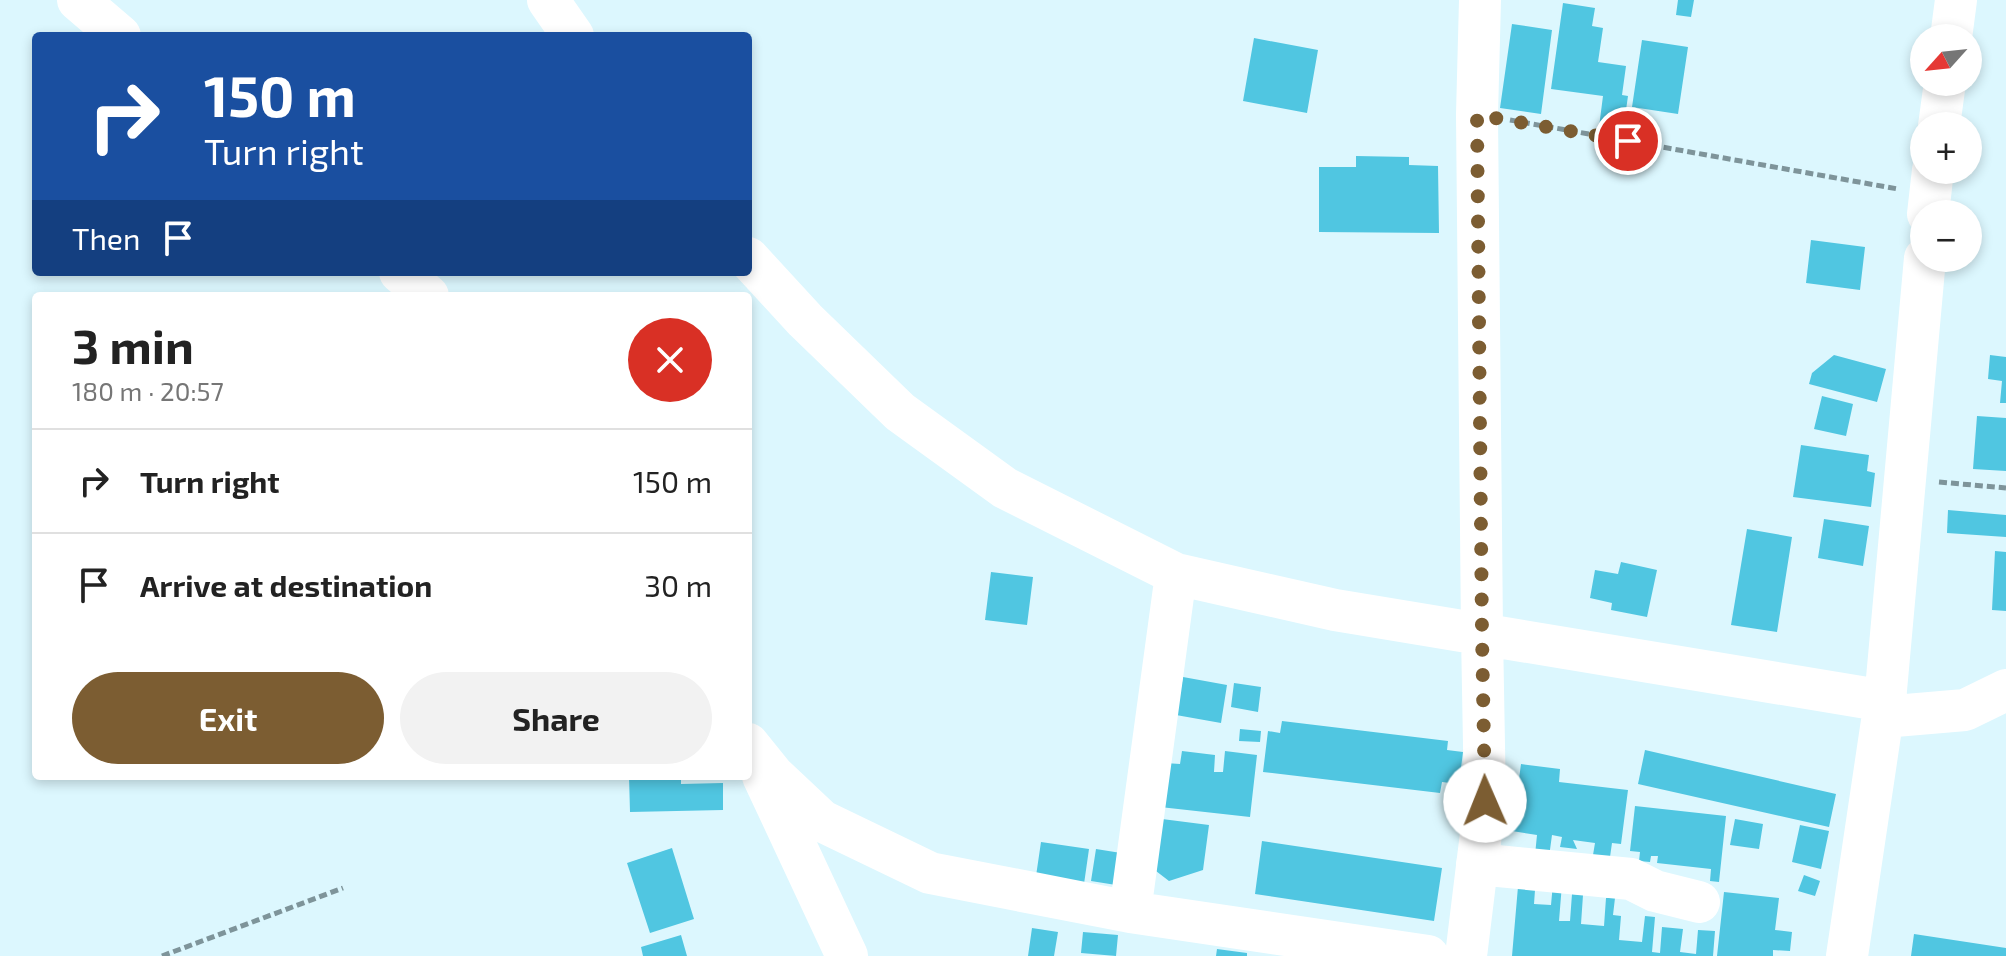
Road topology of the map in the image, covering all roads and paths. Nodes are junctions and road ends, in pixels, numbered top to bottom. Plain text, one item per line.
1 (78, 0) edge
2 (548, 0) edge
3 (1480, 0) edge
4 (1956, 0) edge
5 (1953, 24) edge
6 (115, 32) edge
7 (570, 32) edge
8 (1477, 115) junction
9 (1931, 193) edge
10 (752, 262) edge
11 (1924, 272) edge
12 (405, 276) edge
13 (423, 292) edge
14 (1905, 479) junction
15 (2006, 488) edge
16 (1176, 574) junction
17 (1482, 633) junction
18 (2006, 690) edge
19 (1884, 709) junction
20 (752, 750) edge
21 (752, 754) edge
22 (1477, 864) junction
23 (343, 888) dead end
24 (1699, 902) dead end
25 (1130, 912) junction
26 (162, 956) edge
27 (847, 956) edge
28 (1428, 956) edge
29 (1466, 956) edge
30 (1847, 956) edge

1 - 6 street
2 - 7 street
3 - 8 street
4 - 5 street
8 - 9 path
8 - 17 street
10 - 16 street
11 - 14 street
12 - 13 street
14 - 15 path
14 - 19 street
16 - 17 street
16 - 25 street
17 - 19 street
17 - 22 street
18 - 19 street
19 - 30 street
20 - 25 street
21 - 27 street
22 - 24 street
22 - 29 street
23 - 26 path
25 - 28 street

